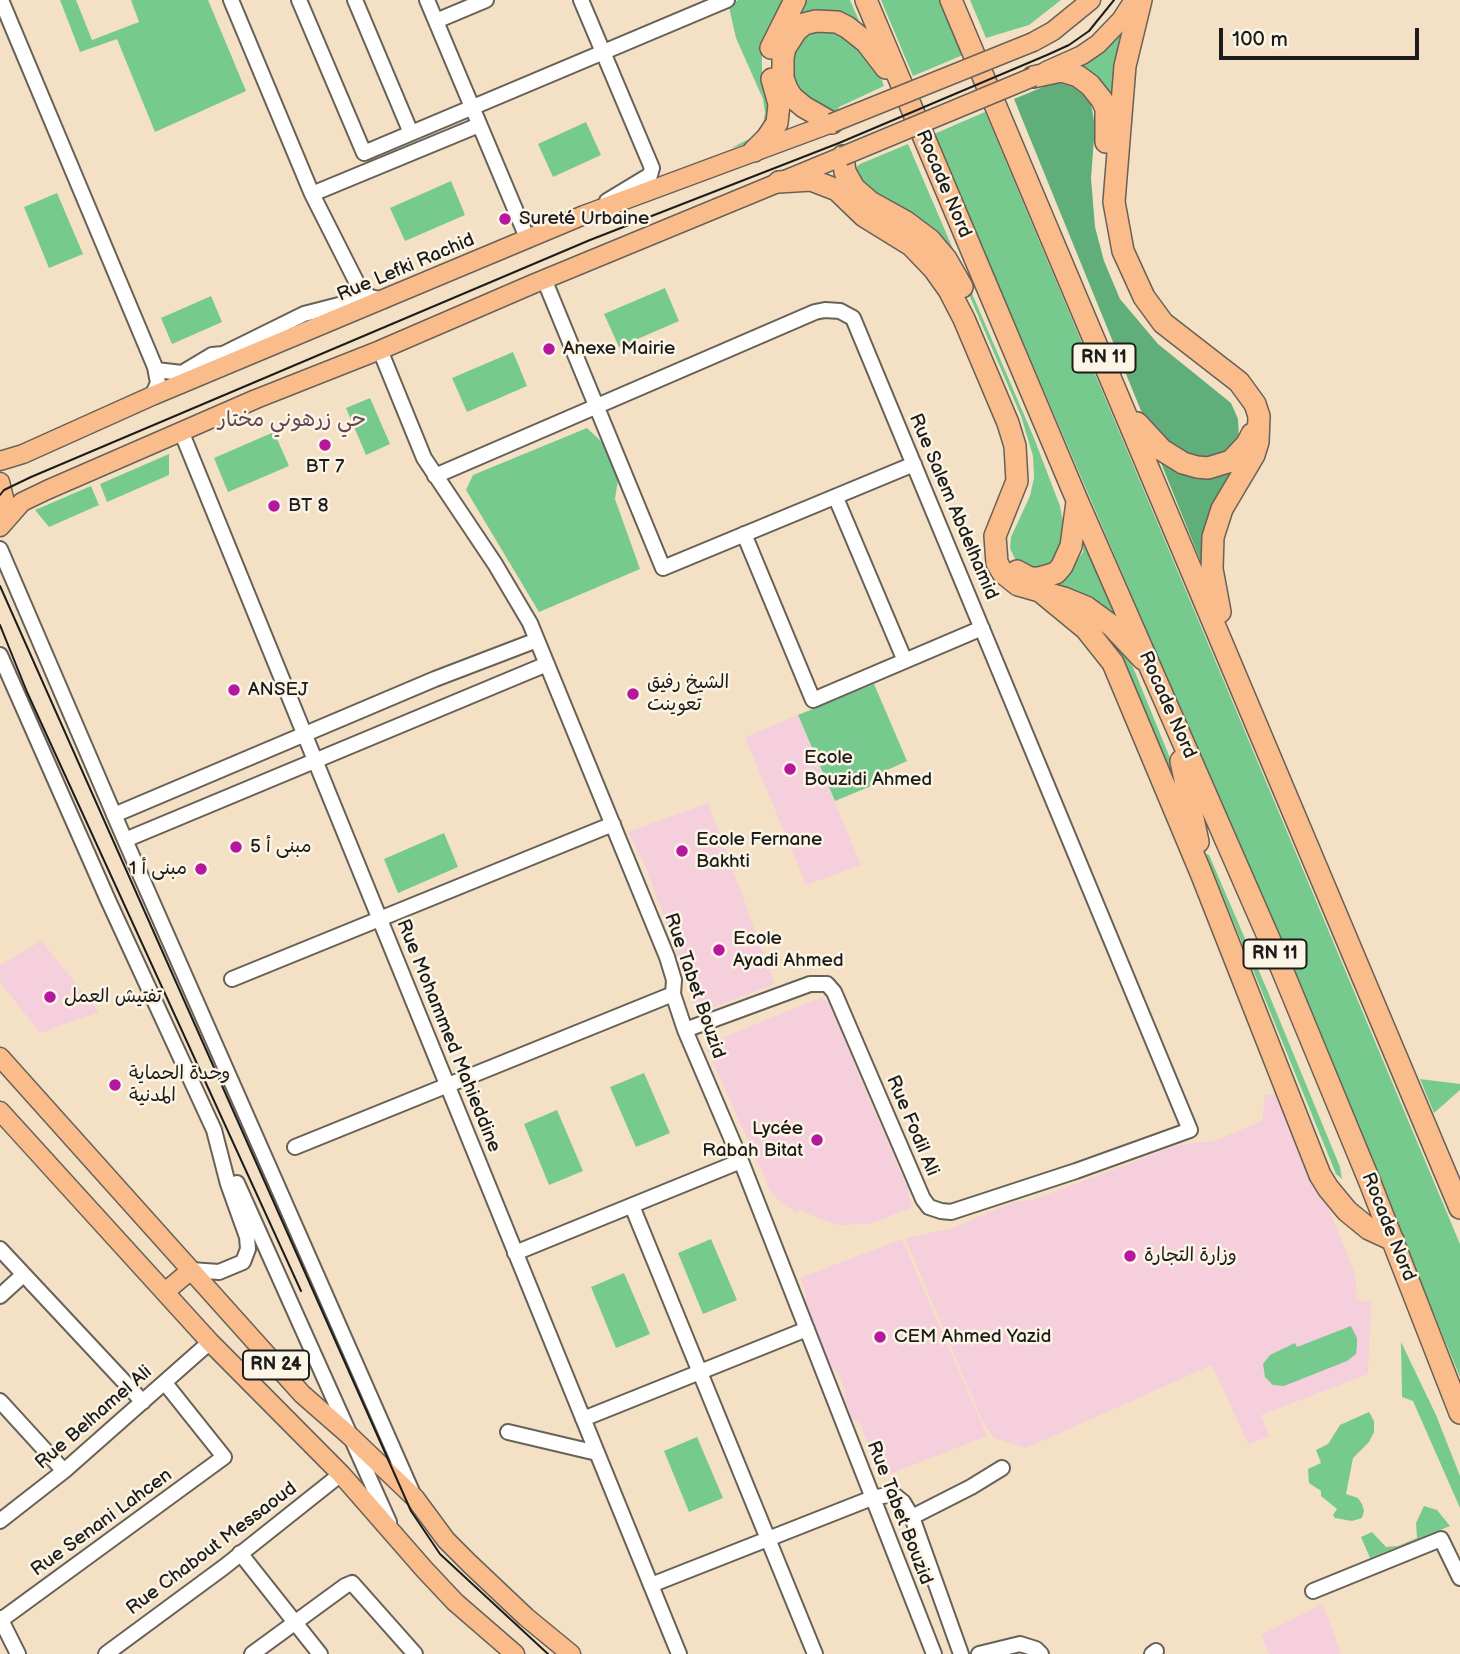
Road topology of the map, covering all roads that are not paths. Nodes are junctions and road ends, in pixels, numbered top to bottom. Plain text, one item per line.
1 (1, 0) edge
2 (232, 0) edge
3 (299, 0) edge
4 (355, 0) edge
5 (426, 0) edge
6 (486, 0) edge
7 (581, 0) edge
8 (727, 0) edge
9 (795, 0) edge
10 (866, 0) edge
11 (951, 0) edge
12 (1090, 0) edge
13 (1134, 0) edge
14 (1141, 0) edge
15 (436, 21) junction
16 (603, 52) junction
17 (1033, 77) junction
18 (900, 82) junction
19 (471, 107) junction
20 (832, 123) junction
21 (479, 125) junction
22 (411, 133) junction
23 (754, 151) junction
24 (843, 156) junction
25 (779, 182) junction
26 (312, 194) junction
27 (584, 215) junction
28 (528, 240) junction
29 (544, 279) junction
30 (377, 299) junction
31 (380, 350) junction
32 (156, 370) junction
33 (181, 377) junction
34 (152, 396) junction
35 (596, 406) junction
36 (1127, 413) junction
37 (181, 432) junction
38 (0, 461) edge
39 (914, 464) junction
40 (435, 476) junction
41 (0, 482) edge
42 (836, 498) junction
43 (1077, 500) junction
44 (0, 527) edge
45 (744, 534) junction
46 (0, 549) edge
47 (1041, 592) junction
48 (982, 628) junction
49 (537, 640) junction
50 (0, 655) edge
51 (905, 661) junction
52 (547, 664) junction
53 (1150, 665) junction
54 (1172, 714) junction
55 (1253, 717) junction
56 (304, 734) junction
57 (315, 761) junction
58 (114, 815) junction
59 (613, 824) junction
60 (125, 840) junction
61 (1201, 873) junction
62 (379, 918) junction
63 (232, 979) dead end
64 (673, 994) junction
65 (685, 1030) junction
66 (0, 1057) edge
67 (447, 1086) junction
68 (0, 1111) edge
69 (214, 1130) junction
70 (1190, 1130) joint
71 (295, 1147) dead end
72 (741, 1161) junction
73 (632, 1206) junction
74 (1460, 1208) edge
75 (1393, 1240) junction
76 (0, 1249) edge
77 (515, 1253) junction
78 (191, 1270) junction
79 (23, 1275) junction
80 (165, 1292) junction
81 (0, 1296) edge
82 (807, 1329) junction
83 (210, 1342) junction
84 (700, 1372) junction
85 (165, 1383) junction
86 (0, 1401) edge
87 (143, 1402) junction
88 (1460, 1413) edge
89 (583, 1419) junction
90 (508, 1433) dead end
91 (351, 1436) junction
92 (597, 1453) junction
93 (1002, 1468) dead end
94 (64, 1471) junction
95 (341, 1474) junction
96 (873, 1498) junction
97 (415, 1499) junction
98 (912, 1517) junction
99 (0, 1521) edge
100 (394, 1533) junction
101 (768, 1539) junction
102 (240, 1553) junction
103 (1460, 1578) edge
104 (651, 1585) junction
105 (1312, 1591) dead end
106 (1, 1619) edge
107 (295, 1624) junction
108 (18, 1654) edge
109 (106, 1654) edge
110 (252, 1654) edge
111 (320, 1654) edge
112 (415, 1654) edge
113 (515, 1654) edge
114 (571, 1654) edge
115 (679, 1654) edge
116 (815, 1654) edge
117 (934, 1654) edge
118 (961, 1654) edge
119 (979, 1654) edge
120 (1041, 1654) edge

1 - 32 street
2 - 26 street
3 - 22 street
4 - 22 street
5 - 15 street
6 - 15 street
7 - 16 street
8 - 16 street
9 - 23 highway
10 - 18 highway, Rocade Nord / RN 11
11 - 36 highway, RN 11
12 - 20 main road, Rue Lefki Rachid, bridge
13 - 17 main road
14 - 55 highway
15 - 19 street
16 - 19 street
16 - 27 street
17 - 24 main road, bridge
17 - 36 highway
18 - 20 highway
18 - 43 highway, Rocade Nord / RN 11
19 - 21 street
19 - 22 street
20 - 23 main road, Rue Lefki Rachid
21 - 26 street
21 - 28 street
23 - 27 main road, Rue Lefki Rachid
24 - 25 main road
24 - 43 highway
25 - 29 main road
25 - 47 highway
26 - 30 street
27 - 28 main road, Rue Lefki Rachid
28 - 30 main road, Rue Lefki Rachid
29 - 31 main road
29 - 35 street
30 - 33 main road, Rue Lefki Rachid
31 - 37 main road
31 - 40 street, Rue Tabet Bouzid
32 - 33 street
32 - 34 street
33 - 34 main road, Rue Lefki Rachid
34 - 38 main road, Rue Lefki Rachid
35 - 39 street, Rue Salem Abdelhamid
35 - 40 street, Rue Salem Abdelhamid
35 - 45 street
36 - 55 highway, RN 11
37 - 44 main road
37 - 56 street, Rue Mohammed Mahieddine
39 - 42 street
39 - 48 street, Rue Salem Abdelhamid
40 - 49 street, Rue Tabet Bouzid
41 - 44 main road
42 - 45 street
42 - 51 street
43 - 53 highway, Rocade Nord / RN 11
45 - 51 street
46 - 58 street
47 - 53 highway
47 - 61 highway
48 - 51 street
48 - 70 street, Rue Salem Abdelhamid
49 - 52 street, Rue Tabet Bouzid
49 - 56 street
50 - 69 street
52 - 57 street
52 - 59 street, Rue Tabet Bouzid
53 - 54 highway, Rocade Nord / RN 11
54 - 61 highway
54 - 75 highway, Rocade Nord / RN 11
55 - 74 highway, RN 11
56 - 57 street, Rue Mohammed Mahieddine
56 - 58 street
57 - 60 street
57 - 62 street, Rue Mohammed Mahieddine
58 - 60 street
59 - 62 street
59 - 64 street, Rue Tabet Bouzid
60 - 97 street
61 - 75 highway
62 - 63 street
62 - 67 street, Rue Mohammed Mahieddine
64 - 65 street, Rue Tabet Bouzid
64 - 67 street
65 - 70 street, Rue Fodil Ali
65 - 72 street, Rue Tabet Bouzid
66 - 78 main road, RN 24
67 - 71 street
67 - 77 street, Rue Mohammed Mahieddine
68 - 80 main road, RN 24
69 - 78 street
69 - 91 street
72 - 73 street
72 - 82 street, Rue Tabet Bouzid
73 - 77 street
73 - 84 street
75 - 88 highway, Rocade Nord / RN 11
76 - 79 street
77 - 89 street, Rue Mohammed Mahieddine
78 - 80 main road
78 - 91 main road, RN 24
79 - 81 street
79 - 87 street
80 - 83 main road, RN 24
82 - 84 street
82 - 96 street, Rue Tabet Bouzid
83 - 85 street, Rue Belhamel Ali
83 - 95 main road, RN 24
84 - 89 street
84 - 101 street
85 - 87 street, Rue Belhamel Ali
85 - 106 street, Rue Senani Lahcen
86 - 94 street
87 - 94 street, Rue Belhamel Ali
89 - 92 street, Rue Mohammed Mahieddine
90 - 92 street
91 - 97 main road, RN 24
91 - 100 street
92 - 104 street, Rue Mohammed Mahieddine
93 - 98 street
94 - 99 street, Rue Belhamel Ali
95 - 100 main road, RN 24
95 - 102 street, Rue Chabout Messaoud
96 - 98 street
96 - 101 street
96 - 117 street, Rue Tabet Bouzid
97 - 114 main road, RN 24
98 - 118 street
100 - 113 main road, RN 24
101 - 104 street
101 - 116 street
102 - 107 street
102 - 109 street, Rue Chabout Messaoud
103 - 105 street
104 - 115 street, Rue Mohammed Mahieddine
106 - 108 street
107 - 110 street
107 - 111 street
107 - 112 street
119 - 120 street

